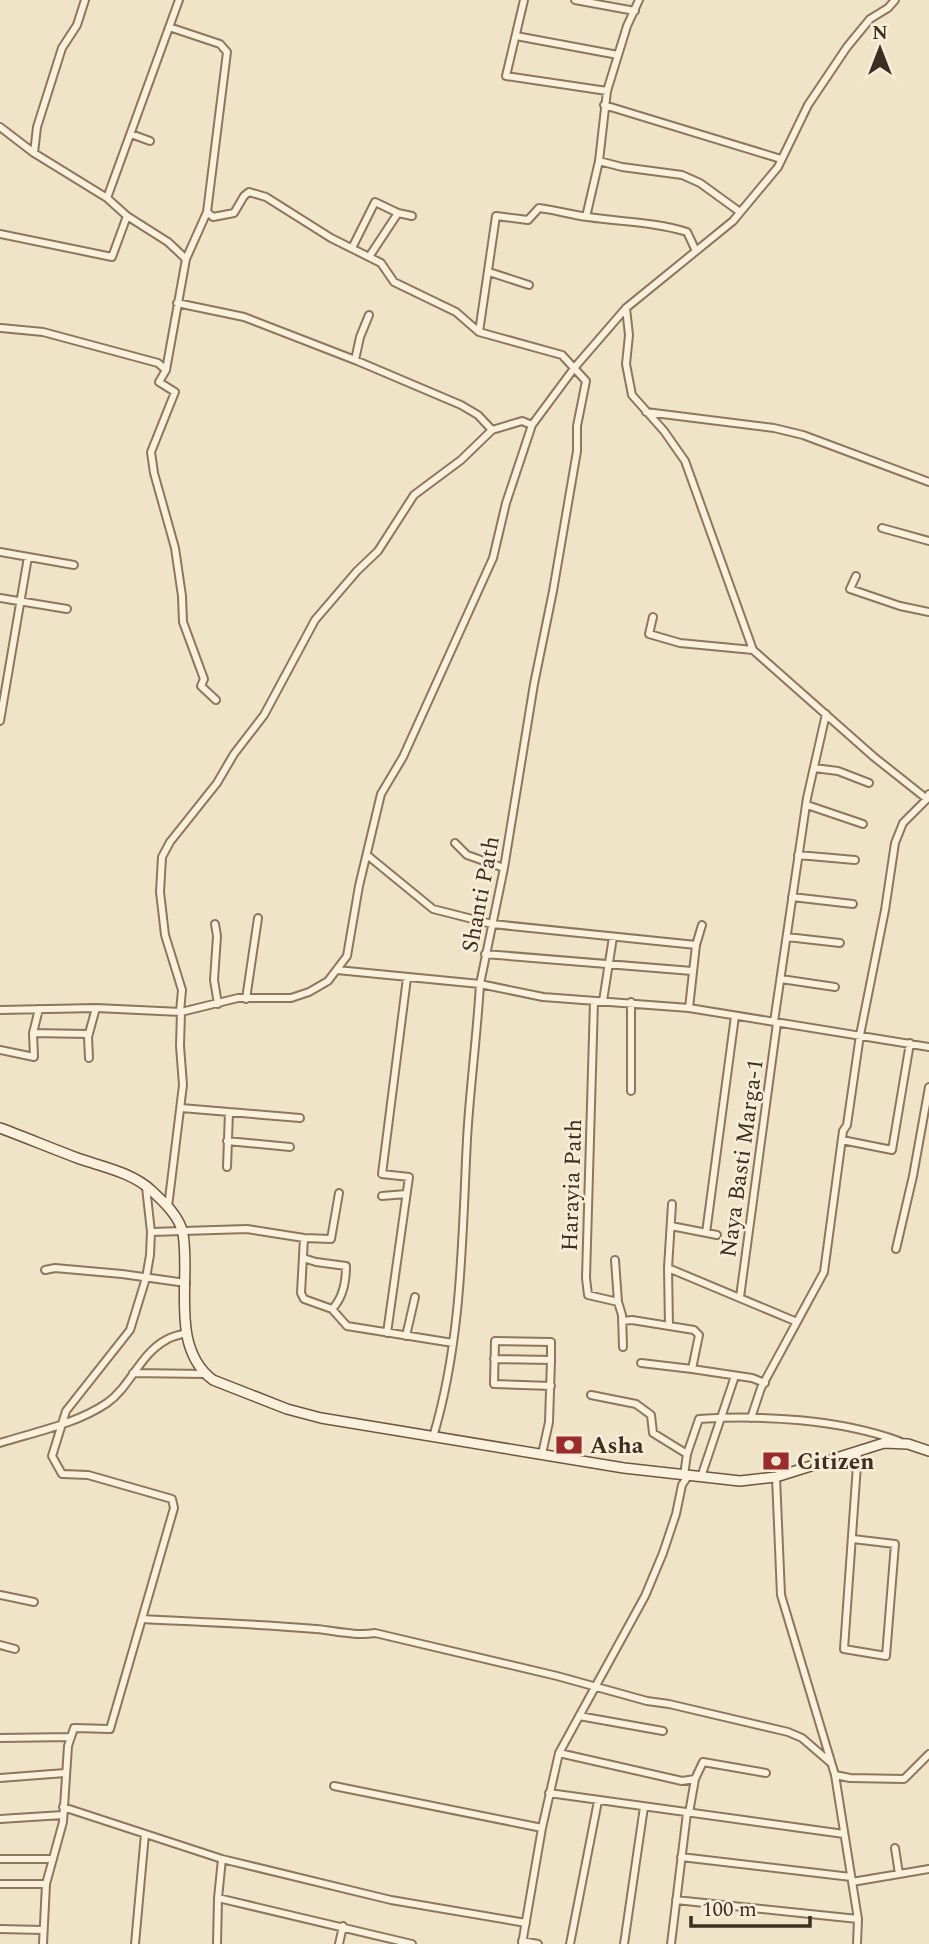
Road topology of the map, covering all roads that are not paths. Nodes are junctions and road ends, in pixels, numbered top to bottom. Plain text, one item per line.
1 (85, 0) edge
2 (179, 0) edge
3 (524, 0) edge
4 (575, 0) edge
5 (639, 0) edge
6 (895, 0) edge
7 (635, 11) junction
8 (169, 27) junction
9 (516, 36) junction
10 (618, 55) junction
11 (607, 92) junction
12 (604, 105) junction
13 (0, 127) edge
14 (131, 134) junction
15 (150, 141) dead end
16 (34, 153) junction
17 (781, 159) junction
18 (599, 160) junction
19 (107, 198) junction
20 (207, 212) junction
21 (740, 212) junction
22 (398, 213) junction
23 (127, 216) junction
24 (412, 216) dead end
25 (586, 217) junction
26 (0, 234) edge
27 (352, 248) junction
28 (696, 251) junction
29 (369, 257) junction
30 (186, 259) junction
31 (488, 272) junction
32 (529, 285) dead end
33 (177, 303) junction
34 (626, 308) junction
35 (369, 315) dead end
36 (2, 328) edge
37 (479, 332) junction
38 (355, 360) junction
39 (575, 367) junction
40 (166, 370) junction
41 (646, 412) junction
42 (532, 425) junction
43 (492, 430) junction
44 (929, 482) edge
45 (882, 528) dead end
46 (929, 541) edge
47 (0, 552) edge
48 (28, 557) junction
49 (74, 565) dead end
50 (856, 576) dead end
51 (0, 598) edge
52 (20, 602) junction
53 (67, 609) dead end
54 (929, 612) edge
55 (653, 617) dead end
56 (753, 650) junction
57 (216, 700) dead end
58 (827, 715) junction
59 (0, 721) edge
60 (814, 768) junction
61 (869, 783) dead end
62 (928, 797) edge
63 (807, 805) junction
64 (863, 824) dead end
65 (455, 842) dead end
66 (367, 855) junction
67 (798, 855) junction
68 (855, 860) dead end
69 (504, 868) junction
70 (792, 897) junction
71 (853, 904) dead end
72 (258, 918) dead end
73 (215, 924) dead end
74 (492, 924) junction
75 (702, 925) dead end
76 (613, 937) junction
77 (787, 937) junction
78 (840, 943) dead end
79 (696, 944) junction
80 (485, 954) junction
81 (608, 964) junction
82 (337, 970) junction
83 (692, 971) junction
84 (407, 978) junction
85 (780, 978) junction
86 (480, 984) junction
87 (835, 987) dead end
88 (246, 999) junction
89 (594, 1001) junction
90 (603, 1001) junction
91 (631, 1002) junction
92 (218, 1004) junction
93 (96, 1008) junction
94 (690, 1008) junction
95 (39, 1009) junction
96 (0, 1010) edge
97 (181, 1012) junction
98 (735, 1016) junction
99 (776, 1023) junction
100 (33, 1033) junction
101 (89, 1034) junction
102 (860, 1035) junction
103 (910, 1044) junction
104 (929, 1047) edge
105 (0, 1050) edge
106 (89, 1058) dead end
107 (929, 1087) edge
108 (631, 1091) dead end
109 (181, 1108) junction
110 (229, 1112) junction
111 (300, 1118) dead end
112 (0, 1128) edge
113 (227, 1140) junction
114 (842, 1140) junction
115 (290, 1147) dead end
116 (227, 1167) dead end
117 (146, 1185) junction
118 (339, 1193) dead end
119 (406, 1194) junction
120 (382, 1196) dead end
121 (672, 1204) dead end
122 (167, 1207) junction
123 (671, 1226) junction
124 (183, 1231) junction
125 (151, 1232) junction
126 (706, 1233) junction
127 (717, 1235) dead end
128 (304, 1238) junction
129 (895, 1249) dead end
130 (303, 1258) junction
131 (615, 1260) dead end
132 (668, 1268) junction
133 (45, 1270) dead end
134 (146, 1278) junction
135 (186, 1283) junction
136 (415, 1297) dead end
137 (740, 1297) junction
138 (618, 1302) junction
139 (332, 1309) junction
140 (622, 1321) junction
141 (797, 1322) junction
142 (669, 1326) junction
143 (186, 1333) junction
144 (387, 1333) junction
145 (406, 1336) junction
146 (453, 1343) junction
147 (623, 1347) dead end
148 (494, 1359) junction
149 (551, 1360) junction
150 (641, 1363) dead end
151 (692, 1369) junction
152 (134, 1373) junction
153 (206, 1374) junction
154 (735, 1376) junction
155 (765, 1383) junction
156 (551, 1386) junction
157 (591, 1395) dead end
158 (721, 1418) junction
159 (751, 1418) junction
160 (60, 1424) junction
161 (433, 1437) junction
162 (0, 1443) edge
163 (908, 1444) junction
164 (858, 1451) junction
165 (929, 1451) edge
166 (542, 1454) junction
167 (687, 1454) junction
168 (686, 1476) junction
169 (701, 1477) junction
170 (776, 1477) junction
171 (852, 1539) junction
172 (0, 1595) edge
173 (34, 1602) dead end
174 (142, 1619) junction
175 (0, 1645) edge
176 (15, 1649) dead end
177 (594, 1687) junction
178 (579, 1716) junction
179 (663, 1731) dead end
180 (71, 1737) junction
181 (0, 1738) edge
182 (558, 1753) junction
183 (929, 1754) edge
184 (831, 1763) junction
185 (65, 1773) junction
186 (766, 1773) dead end
187 (835, 1774) junction
188 (0, 1778) edge
189 (695, 1779) junction
190 (334, 1786) dead end
191 (549, 1793) junction
192 (598, 1801) junction
193 (644, 1807) junction
194 (63, 1811) junction
195 (688, 1813) junction
196 (0, 1819) edge
197 (541, 1828) junction
198 (145, 1834) junction
199 (844, 1834) junction
200 (895, 1847) dead end
201 (681, 1857) junction
202 (53, 1858) junction
203 (0, 1859) edge
204 (222, 1859) junction
205 (929, 1869) edge
206 (899, 1874) junction
207 (851, 1880) junction
208 (0, 1884) edge
209 (46, 1884) junction
210 (218, 1898) junction
211 (676, 1900) junction
212 (858, 1919) junction
213 (526, 1923) junction
214 (343, 1926) junction
215 (0, 1929) edge
216 (43, 1930) junction
217 (522, 1942) edge
218 (43, 1944) edge
219 (135, 1944) edge
220 (216, 1944) edge
221 (339, 1944) edge
222 (412, 1944) edge
223 (538, 1944) edge
224 (570, 1944) edge
225 (624, 1944) edge
226 (671, 1944) edge
227 (857, 1944) edge

1 - 16 street
2 - 8 street
3 - 9 street
4 - 7 street
5 - 7 street
6 - 17 street
7 - 10 street
8 - 14 street
8 - 20 street
9 - 10 street
9 - 11 street
10 - 11 street
11 - 12 street
12 - 17 street
12 - 18 street
13 - 16 street
14 - 15 street
14 - 19 street
16 - 19 street
17 - 21 street
18 - 21 street
18 - 25 street
19 - 23 street
20 - 27 street
20 - 30 street
21 - 28 street
22 - 24 street
22 - 27 street
22 - 29 street
23 - 26 street
23 - 30 street
25 - 28 street
25 - 31 street
27 - 29 street
28 - 34 street
29 - 37 street
30 - 33 street
31 - 32 street
31 - 37 street
33 - 38 street
33 - 40 street
34 - 39 street
34 - 41 street
35 - 38 street
36 - 40 street
37 - 39 street
38 - 43 street
39 - 42 street
39 - 69 street, Shanti Path
40 - 57 street
41 - 44 street
41 - 56 street
42 - 43 street
42 - 66 street
43 - 97 street
45 - 46 street
47 - 48 street
48 - 49 street
48 - 52 street
50 - 54 street
51 - 52 street
52 - 53 street
52 - 59 street
55 - 56 street
56 - 58 street
58 - 60 street, Naya Basti Marga-1
58 - 62 street
60 - 61 street
60 - 63 street, Naya Basti Marga-1
62 - 102 street
63 - 64 street
63 - 67 street, Naya Basti Marga-1
65 - 69 street
66 - 74 street
66 - 82 street
67 - 68 street
67 - 70 street, Naya Basti Marga-1
69 - 74 street, Shanti Path
70 - 71 street
70 - 77 street, Naya Basti Marga-1
72 - 88 street
73 - 92 street
74 - 76 street
74 - 80 street, Shanti Path
75 - 79 street
76 - 79 street
76 - 81 street
77 - 78 street
77 - 85 street, Naya Basti Marga-1
79 - 83 street
80 - 81 street
80 - 86 street, Shanti Path
81 - 83 street
81 - 90 street
82 - 84 street
82 - 88 street
83 - 94 street
84 - 86 street
84 - 119 street
85 - 87 street
85 - 99 street, Naya Basti Marga-1
86 - 89 street, Shanti Path
86 - 146 street
88 - 92 street
89 - 90 street, Shanti Path
89 - 138 street, Harayia Path
90 - 91 street, Shanti Path
91 - 94 street, Shanti Path
91 - 108 street
92 - 97 street
93 - 95 street
93 - 97 street
93 - 101 street
94 - 98 street, Shanti Path
95 - 96 street
95 - 100 street
97 - 109 street
98 - 99 street, Shanti Path
98 - 126 street
99 - 102 street, Shanti Path
99 - 137 street, Naya Basti Marga-1
100 - 101 street
100 - 105 street
101 - 106 street
102 - 103 street, Shanti Path
102 - 114 street
103 - 104 street, Shanti Path
103 - 114 street
107 - 129 street
109 - 110 street
109 - 122 street
110 - 111 street
110 - 113 street
112 - 117 street
113 - 115 street
113 - 116 street
114 - 141 street
117 - 122 street
117 - 125 street
118 - 128 street
119 - 120 street
119 - 144 street
121 - 123 street
122 - 124 street
123 - 126 street
123 - 132 street
124 - 125 street
124 - 128 street
124 - 135 street
125 - 134 street
126 - 127 street
128 - 130 street
130 - 139 street
130 - 139 street
131 - 138 street
132 - 137 street
132 - 142 street
133 - 134 street
134 - 135 street
134 - 160 street
135 - 143 street
136 - 145 street
137 - 141 street
138 - 140 street
139 - 144 street
140 - 142 street
140 - 147 street
141 - 155 street
142 - 151 street
143 - 152 street
143 - 153 street
144 - 145 street
145 - 146 street
146 - 161 street
148 - 149 street
148 - 149 street
148 - 156 street
149 - 156 street
150 - 151 street
151 - 154 street
152 - 153 street
152 - 160 street
153 - 161 street
154 - 155 street
154 - 158 street
155 - 159 street
156 - 166 street
157 - 167 street
158 - 159 street
158 - 167 street
158 - 169 street
159 - 163 street
160 - 162 street
160 - 174 street
161 - 166 street
163 - 164 street
163 - 165 street
164 - 170 street
164 - 171 street
166 - 168 street
167 - 168 street
168 - 169 street
168 - 177 street
169 - 170 street
170 - 184 street
171 - 171 street
172 - 173 street
174 - 177 street
174 - 180 street
175 - 176 street
177 - 178 street
177 - 184 street
178 - 179 street
178 - 182 street
180 - 181 street
180 - 185 street
182 - 189 street
182 - 191 street
183 - 187 street
184 - 187 street
185 - 188 street
185 - 194 street
186 - 189 street
187 - 199 street
189 - 195 street
190 - 197 street
191 - 192 street
191 - 197 street
192 - 193 street
192 - 224 street
193 - 195 street
193 - 225 street
194 - 196 street
194 - 198 street
194 - 202 street
195 - 199 street
195 - 201 street
197 - 213 street
198 - 204 street
198 - 219 street
199 - 207 street
200 - 206 street
201 - 207 street
201 - 211 street
202 - 203 street
202 - 209 street
204 - 210 street
204 - 213 street
205 - 206 street
206 - 207 street
207 - 212 street
208 - 209 street
209 - 216 street
210 - 214 street
210 - 220 street
211 - 212 street
211 - 226 street
212 - 227 street
213 - 217 street
214 - 221 street
214 - 222 street
215 - 216 street
216 - 218 street
217 - 223 street

